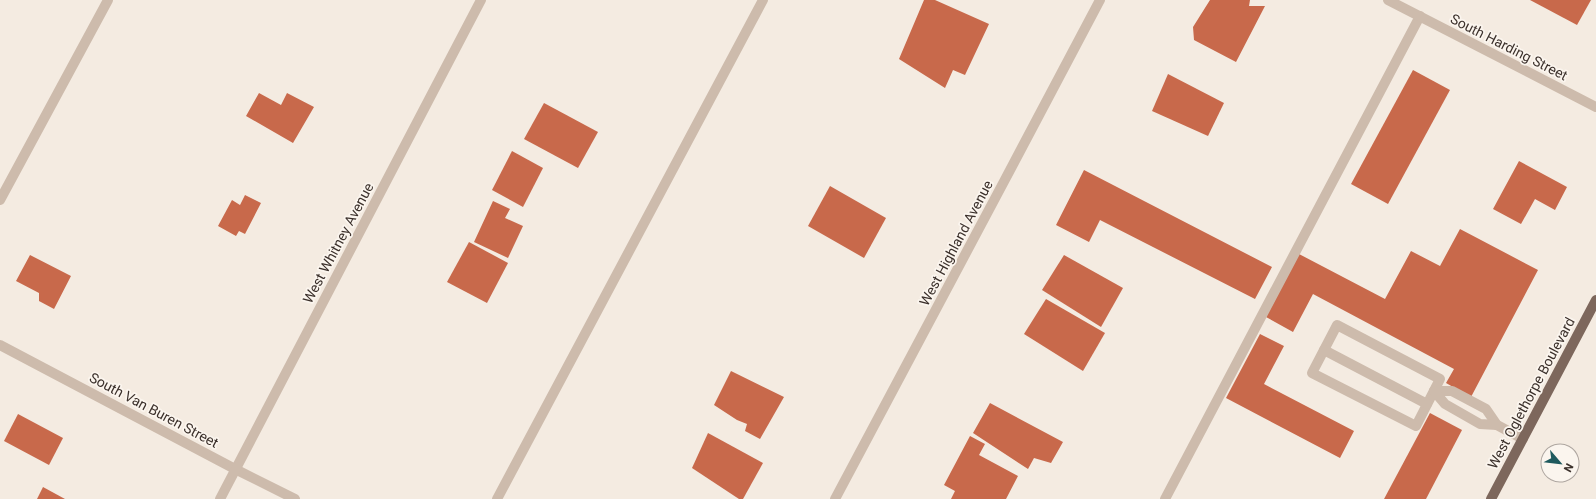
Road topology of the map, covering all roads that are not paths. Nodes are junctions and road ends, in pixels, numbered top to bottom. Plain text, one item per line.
1 (108, 0) edge
2 (481, 0) edge
3 (763, 0) edge
4 (1100, 0) edge
5 (1388, 0) edge
6 (1420, 16) junction
7 (1596, 107) edge
8 (0, 200) edge
9 (1596, 300) edge
10 (0, 345) edge
11 (1324, 350) junction
12 (1434, 391) junction
13 (1428, 404) junction
14 (1497, 425) junction
15 (1523, 439) junction
16 (234, 469) junction
17 (220, 499) edge
18 (296, 499) edge
19 (497, 499) edge
20 (835, 499) edge
21 (1165, 499) edge
22 (1491, 499) edge

1 - 8 street
2 - 16 street, West Whitney Avenue
3 - 19 street
4 - 20 street, West Highland Avenue
5 - 6 street, South Harding Street
6 - 7 street, South Harding Street
6 - 21 street
9 - 15 main road, West Oglethorpe Boulevard
10 - 16 street, South Van Buren Street
11 - 12 street
11 - 13 street
11 - 13 street
12 - 13 street
12 - 14 street
12 - 14 street
14 - 15 street
15 - 22 main road, West Oglethorpe Boulevard
16 - 17 street, West Whitney Avenue
16 - 18 street, South Van Buren Street

